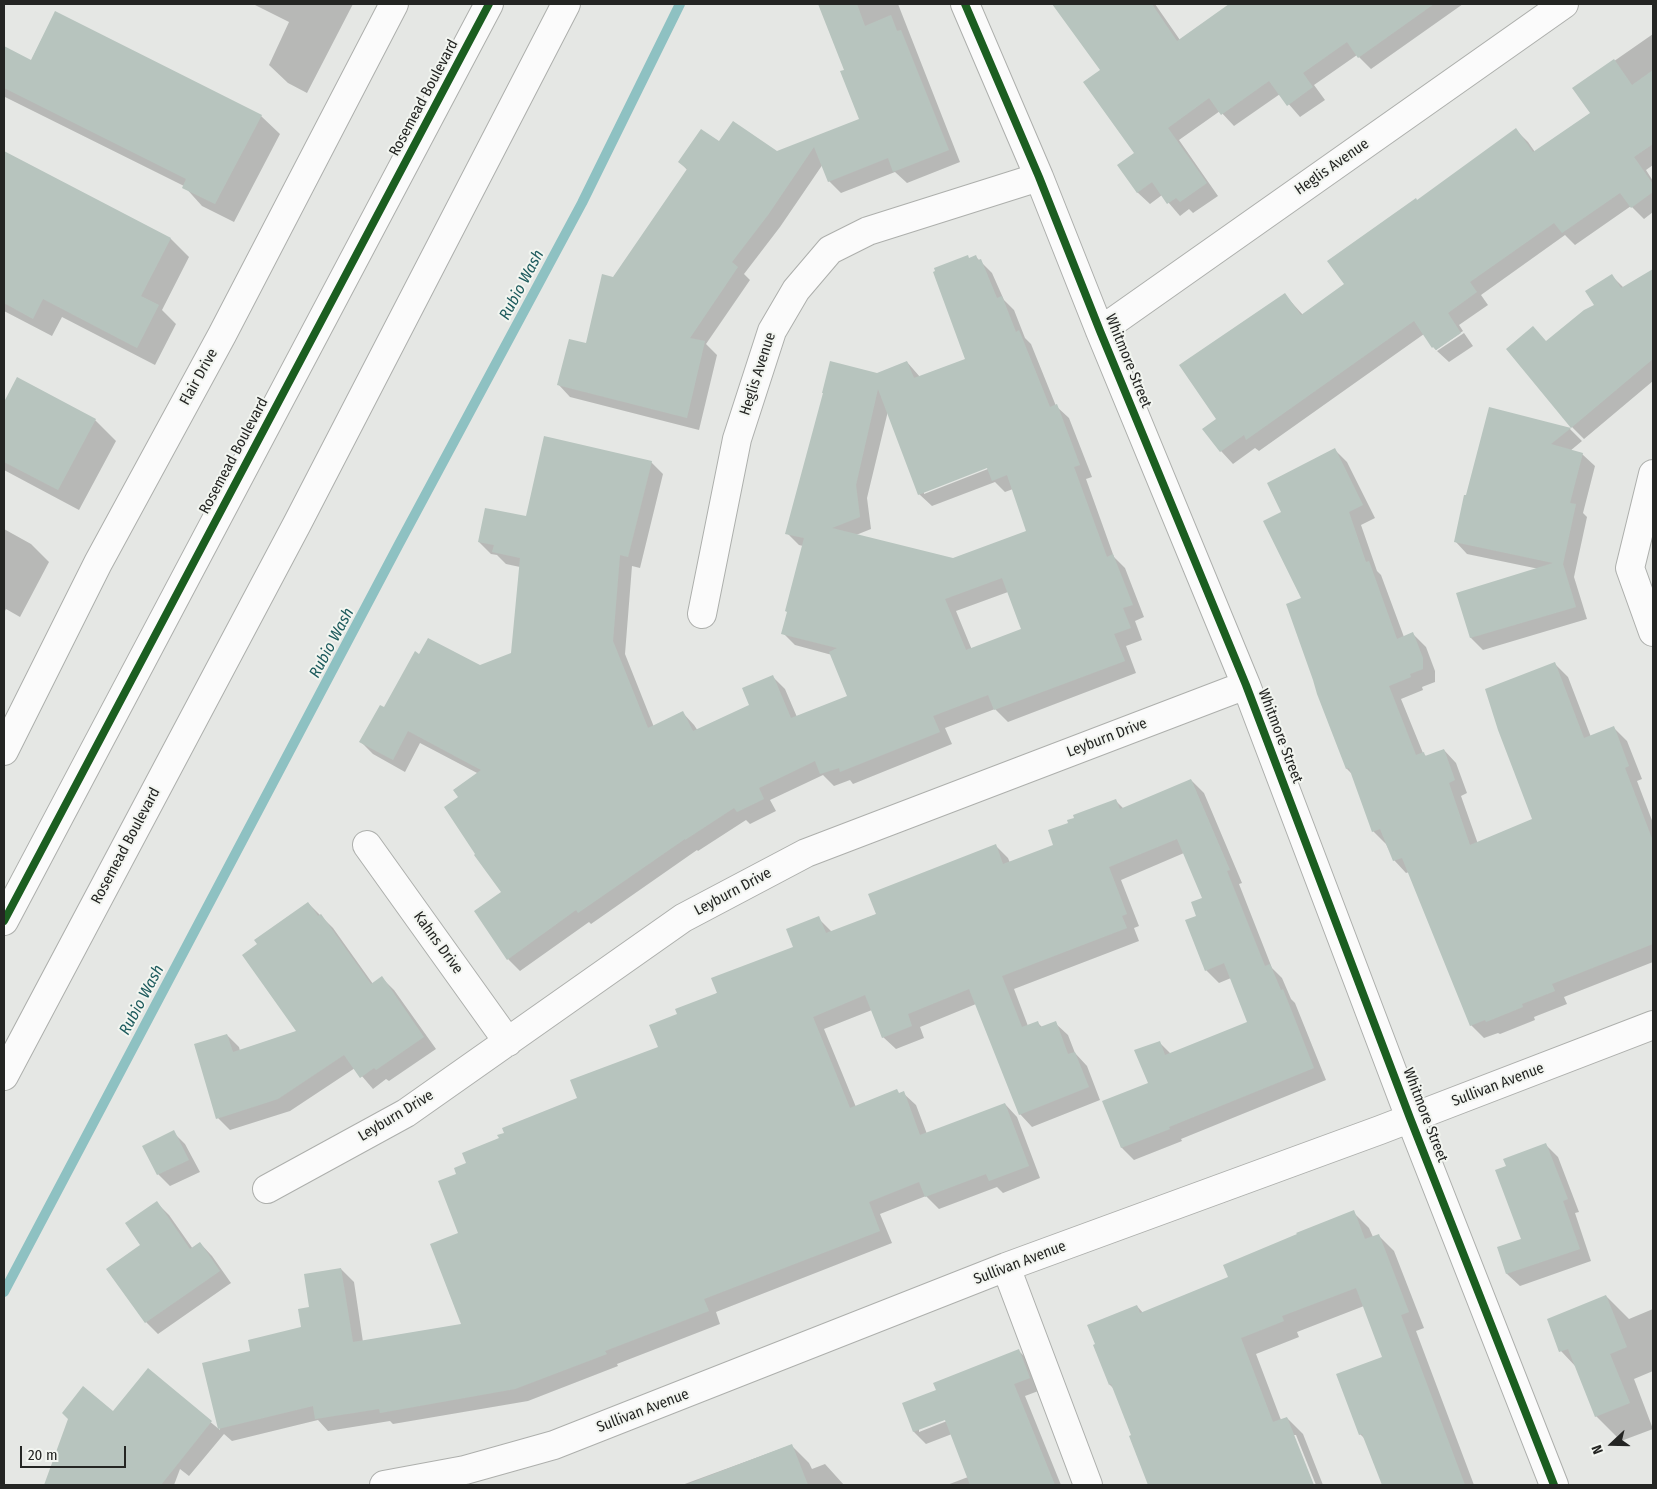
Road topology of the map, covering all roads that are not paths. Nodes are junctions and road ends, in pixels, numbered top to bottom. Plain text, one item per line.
1 (394, 4) edge
2 (489, 4) edge
3 (566, 4) edge
4 (966, 4) edge
5 (1564, 4) edge
6 (1039, 177) junction
7 (1100, 331) junction
8 (1653, 474) edge
9 (702, 614) dead end
10 (1653, 632) edge
11 (1246, 686) junction
12 (4, 750) edge
13 (366, 845) dead end
14 (4, 921) edge
15 (1653, 1025) edge
16 (508, 1042) junction
17 (4, 1076) edge
18 (1410, 1118) junction
19 (267, 1189) dead end
20 (1006, 1267) junction
21 (384, 1485) edge
22 (1088, 1485) edge
23 (1554, 1485) edge

1 - 12 street, Flair Drive
2 - 14 street, Rosemead Boulevard
3 - 17 street, Rosemead Boulevard
4 - 6 street, Whitmore Street
5 - 7 street, Heglis Avenue
6 - 7 street, Whitmore Street
6 - 9 street, Heglis Avenue
7 - 11 street, Whitmore Street
8 - 10 street
11 - 16 street, Leyburn Drive
11 - 18 street, Whitmore Street
13 - 16 street, Kahns Drive
15 - 18 street, Sullivan Avenue
16 - 19 street, Leyburn Drive
18 - 20 street, Sullivan Avenue
18 - 23 street, Whitmore Street
20 - 21 street, Sullivan Avenue
20 - 22 street

